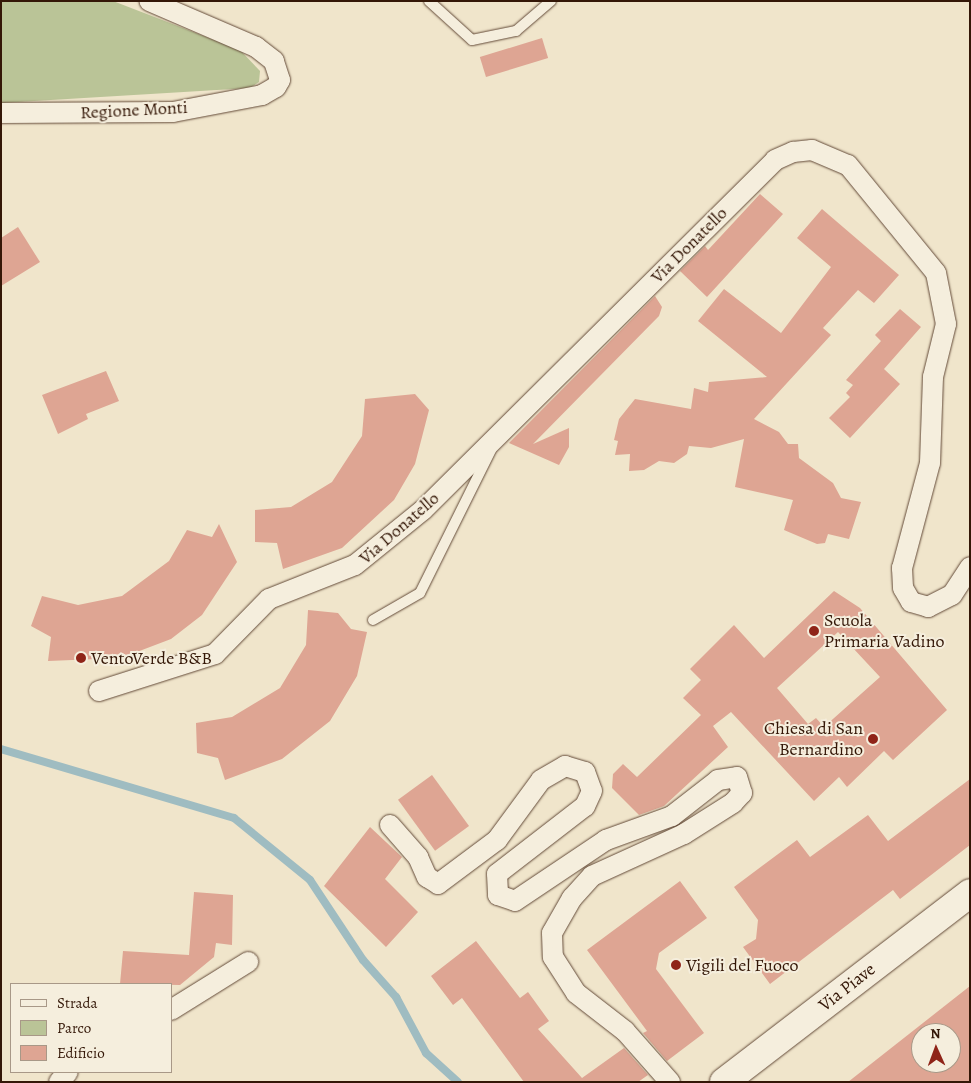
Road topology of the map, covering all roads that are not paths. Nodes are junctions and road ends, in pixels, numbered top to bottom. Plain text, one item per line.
1 (149, 1) edge
2 (429, 1) edge
3 (552, 1) edge
4 (1, 113) edge
5 (502, 430) junction
6 (970, 567) edge
7 (373, 620) dead end
8 (99, 692) dead end
9 (390, 825) dead end
10 (970, 893) edge
11 (248, 962) dead end
12 (172, 1009) edge
13 (670, 1082) edge
14 (724, 1082) edge

1 - 4 street, Regione Monti
2 - 3 lane
5 - 6 street, Via Donatello
5 - 7 lane
5 - 8 street, Via Donatello
9 - 13 street
10 - 14 main road, Via Piave
11 - 12 street

